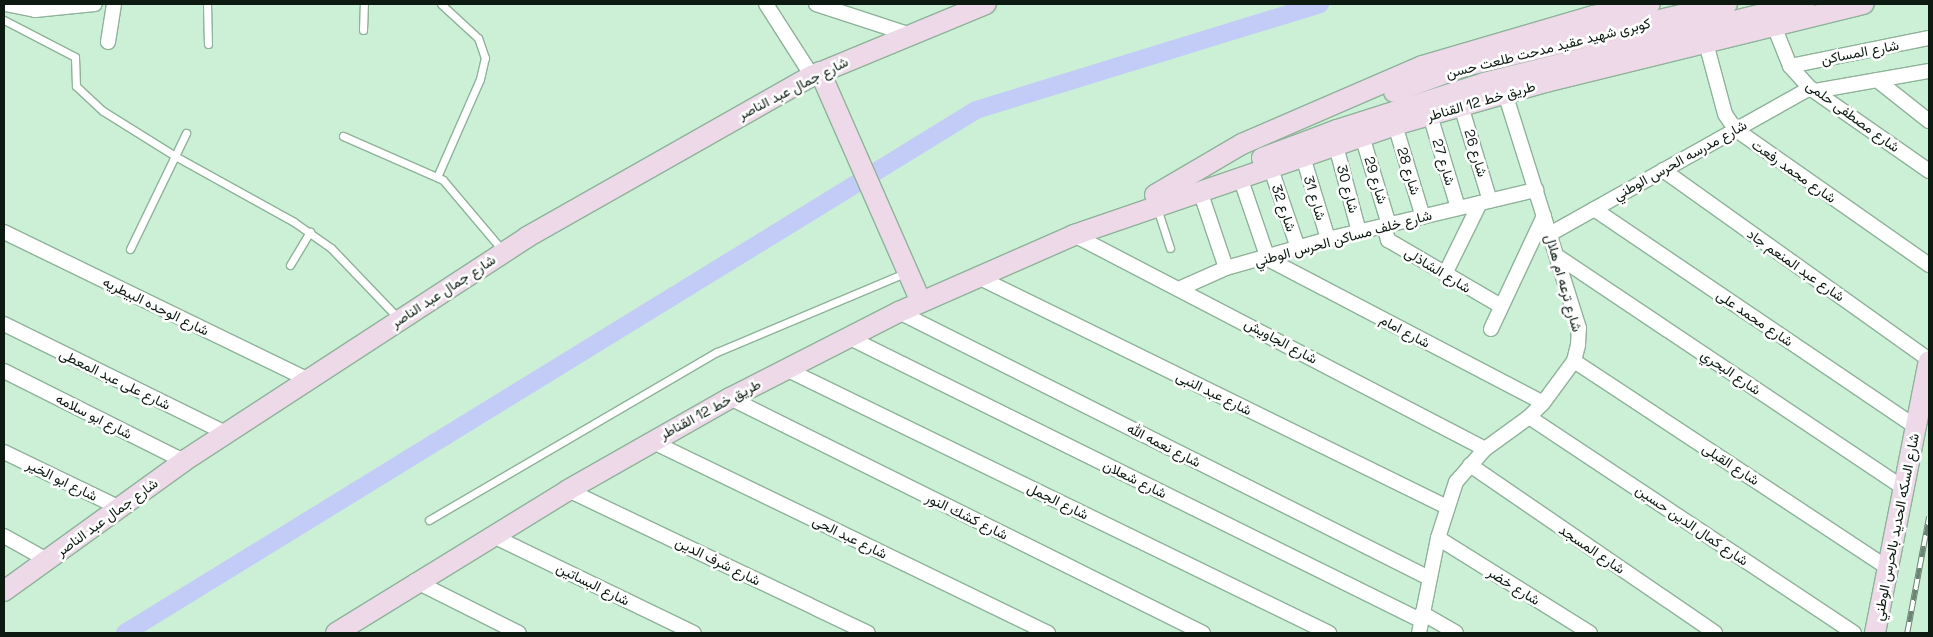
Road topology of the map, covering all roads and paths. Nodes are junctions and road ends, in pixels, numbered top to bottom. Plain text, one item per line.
1 (5, 4) edge
2 (95, 4) edge
3 (114, 4) edge
4 (207, 4) edge
5 (364, 4) edge
6 (441, 4) edge
7 (766, 4) edge
8 (986, 4) edge
9 (1650, 4) edge
10 (1727, 4) edge
11 (1804, 4) edge
12 (1864, 4) edge
13 (828, 5) edge
14 (4, 20) edge
15 (1774, 26) junction
16 (363, 30) dead end
17 (908, 34) junction
18 (1929, 38) edge
19 (108, 42) dead end
20 (1706, 43) junction
21 (208, 44) dead end
22 (1790, 66) junction
23 (1929, 71) edge
24 (816, 74) junction
25 (1877, 80) junction
26 (1813, 90) junction
27 (1505, 94) junction
28 (1461, 106) junction
29 (1430, 115) junction
30 (1929, 121) edge
31 (1395, 125) junction
32 (1735, 129) junction
33 (186, 132) dead end
34 (343, 136) dead end
35 (1362, 136) junction
36 (1336, 146) junction
37 (175, 156) junction
38 (1303, 157) junction
39 (1271, 169) junction
40 (1663, 170) junction
41 (1929, 170) edge
42 (437, 177) junction
43 (1241, 180) junction
44 (1186, 190) junction
45 (1536, 190) junction
46 (1485, 202) junction
47 (1156, 204) junction
48 (1458, 208) junction
49 (1594, 209) junction
50 (1544, 216) junction
51 (1423, 217) junction
52 (1104, 222) junction
53 (1387, 225) junction
54 (4, 232) edge
55 (310, 232) junction
56 (1360, 232) junction
57 (1550, 234) junction
58 (1074, 235) junction
59 (1328, 239) junction
60 (1170, 248) dead end
61 (1298, 248) junction
62 (130, 249) dead end
63 (503, 252) junction
64 (1557, 256) junction
65 (1268, 259) junction
66 (290, 265) dead end
67 (1929, 265) edge
68 (1226, 268) junction
69 (908, 272) junction
70 (1445, 274) junction
71 (980, 278) junction
72 (1182, 288) junction
73 (921, 302) junction
74 (1501, 306) junction
75 (899, 312) junction
76 (399, 319) junction
77 (4, 324) edge
78 (1491, 328) dead end
79 (848, 337) junction
80 (1574, 361) junction
81 (1929, 361) edge
82 (786, 369) junction
83 (4, 371) edge
84 (308, 379) junction
85 (730, 398) junction
86 (1543, 403) junction
87 (1529, 417) junction
88 (1916, 427) junction
89 (226, 433) junction
90 (651, 442) junction
91 (1485, 449) junction
92 (4, 452) edge
93 (184, 461) junction
94 (1470, 465) junction
95 (1904, 488) junction
96 (568, 490) junction
97 (120, 508) junction
98 (1447, 508) junction
99 (430, 520) dead end
100 (4, 536) edge
101 (492, 536) junction
102 (1438, 538) junction
103 (47, 560) junction
104 (1888, 568) junction
105 (1429, 578) junction
106 (415, 581) junction
107 (4, 591) edge
108 (1421, 622) edge
109 (336, 633) edge
110 (519, 633) edge
111 (694, 633) edge
112 (868, 633) edge
113 (1048, 633) edge
114 (1203, 633) edge
115 (1329, 633) edge
116 (1456, 633) edge
117 (1590, 633) edge
118 (1715, 633) edge
119 (1854, 633) edge
120 (1875, 633) edge

1 - 2 street
3 - 19 street
4 - 21 lane
5 - 16 lane
6 - 42 lane
7 - 24 street
8 - 17 main road, شارع جمال عبد الناصر
9 - 44 main road, طريق خط 12 القناطر
10 - 44 main road, كوبرى شهيد عقيد مدحت طلعت حسن
11 - 44 main road, كوبرى شهيد عقيد مدحت طلعت حسن
12 - 15 main road, طريق خط 12 القناطر
13 - 17 street
14 - 37 lane
15 - 20 main road, طريق خط 12 القناطر
15 - 22 street, شارع مصطفى حلمى
17 - 24 main road, شارع جمال عبد الناصر
18 - 22 street, شارع المساكن
20 - 27 main road, طريق خط 12 القناطر
20 - 32 street, شارع محمد رفعت
22 - 26 street, شارع مصطفى حلمى
23 - 25 street, شارع مدرسه الحرس الوطني
24 - 63 main road, شارع جمال عبد الناصر
24 - 69 main road
25 - 26 street, شارع مدرسه الحرس الوطني
25 - 30 street
26 - 32 street, شارع مدرسه الحرس الوطني
26 - 41 street, شارع مصطفى حلمى
27 - 28 main road, طريق خط 12 القناطر
27 - 45 street, شارع ترعه ام هلال
28 - 29 main road, طريق خط 12 القناطر
28 - 46 street, شارع 26
29 - 31 main road, طريق خط 12 القناطر
29 - 48 street, شارع 27
31 - 35 main road, طريق خط 12 القناطر
31 - 51 street, شارع 28
32 - 40 street, شارع مدرسه الحرس الوطني
32 - 67 street, شارع محمد رفعت
33 - 37 lane
34 - 42 lane
35 - 36 main road, طريق خط 12 القناطر
35 - 53 street, شارع 29
36 - 38 main road, طريق خط 12 القناطر
36 - 56 street, شارع 30
37 - 55 lane
37 - 62 lane
38 - 39 main road, طريق خط 12 القناطر
38 - 59 street, شارع 31
39 - 43 main road, طريق خط 12 القناطر
39 - 61 street, شارع 32
40 - 49 street, شارع مدرسه الحرس الوطني
40 - 81 street, شارع عبد المنعم جاد
42 - 63 lane
43 - 44 main road, طريق خط 12 القناطر
43 - 65 street
44 - 47 main road, طريق خط 12 القناطر
44 - 52 main road, طريق خط 12 القناطر
44 - 68 street
45 - 46 street, شارع خلف مساكن الحرس الوطني
45 - 50 street, شارع ترعه ام هلال
46 - 48 street, شارع خلف مساكن الحرس الوطني
46 - 70 street
47 - 52 main road, طريق خط 12 القناطر
47 - 60 lane
48 - 51 street, شارع خلف مساكن الحرس الوطني
49 - 57 street, شارع مدرسه الحرس الوطني
49 - 88 street, شارع محمد على
50 - 57 street, شارع ترعه ام هلال
50 - 74 street
51 - 53 street, شارع خلف مساكن الحرس الوطني
52 - 58 main road, طريق خط 12 القناطر
53 - 56 street, شارع خلف مساكن الحرس الوطني
53 - 70 street, شارع الشاذلى
54 - 84 street, شارع الوحده البيطريه
55 - 66 lane
55 - 76 lane
56 - 59 street, شارع خلف مساكن الحرس الوطني
57 - 64 street, شارع ترعه ام هلال
58 - 71 main road, طريق خط 12 القناطر
58 - 72 street, شارع الجاويش
59 - 61 street, شارع خلف مساكن الحرس الوطني
61 - 65 street, شارع خلف مساكن الحرس الوطني
63 - 76 main road, شارع جمال عبد الناصر
64 - 80 street, شارع ترعه ام هلال
64 - 95 street, شارع البحري
65 - 68 street, شارع خلف مساكن الحرس الوطني
65 - 86 street, شارع امام
68 - 72 street, شارع خلف مساكن الحرس الوطني
69 - 73 main road
69 - 99 lane
70 - 74 street, شارع الشاذلى
71 - 73 main road, طريق خط 12 القناطر
71 - 98 street, شارع عبد النبى
72 - 91 street, شارع الجاويش
73 - 75 main road, طريق خط 12 القناطر
74 - 78 street
75 - 79 main road, طريق خط 12 القناطر
75 - 105 street, شارع نعمه الله
76 - 84 main road, شارع جمال عبد الناصر
77 - 89 street, شارع على عبد المعطى
79 - 82 main road, طريق خط 12 القناطر
79 - 108 street, شارع شعلان
80 - 86 street, شارع ترعه ام هلال
80 - 104 street, شارع القبلى
81 - 88 main road, شارع السكه الحديد بالحرس الوطني
82 - 85 main road, طريق خط 12 القناطر
82 - 115 street, شارع الجمل
83 - 93 street, شارع ابو سلامه
84 - 89 main road, شارع جمال عبد الناصر
85 - 90 main road, طريق خط 12 القناطر
85 - 114 street, شارع كشك النور
86 - 87 street, شارع ترعه ام هلال
87 - 91 street, شارع ترعه ام هلال
87 - 119 street, شارع كمال الدين حسين
88 - 95 main road, شارع السكه الحديد بالحرس الوطني
89 - 93 main road, شارع جمال عبد الناصر
90 - 96 main road, طريق خط 12 القناطر
90 - 113 street, شارع عبد الحى
91 - 94 street, شارع ترعه ام هلال
92 - 97 street, شارع ابو الخير
93 - 97 main road, شارع جمال عبد الناصر
94 - 98 street, شارع ترعه ام هلال
94 - 118 street, شارع المسجد
95 - 104 main road, شارع السكه الحديد بالحرس الوطني
96 - 101 main road, طريق خط 12 القناطر
96 - 112 street, شارع شرف الدين
97 - 103 main road, شارع جمال عبد الناصر
98 - 102 street, شارع ترعه ام هلال
100 - 103 street
101 - 106 main road, طريق خط 12 القناطر
101 - 111 street, شارع البساتين
102 - 105 street, شارع ترعه ام هلال
102 - 117 street, شارع خضر
103 - 107 main road, شارع جمال عبد الناصر
104 - 120 main road, شارع السكه الحديد بالحرس الوطني
105 - 108 street, شارع ترعه ام هلال
106 - 109 main road, طريق خط 12 القناطر
106 - 110 street
108 - 116 street, شارع شعلان

